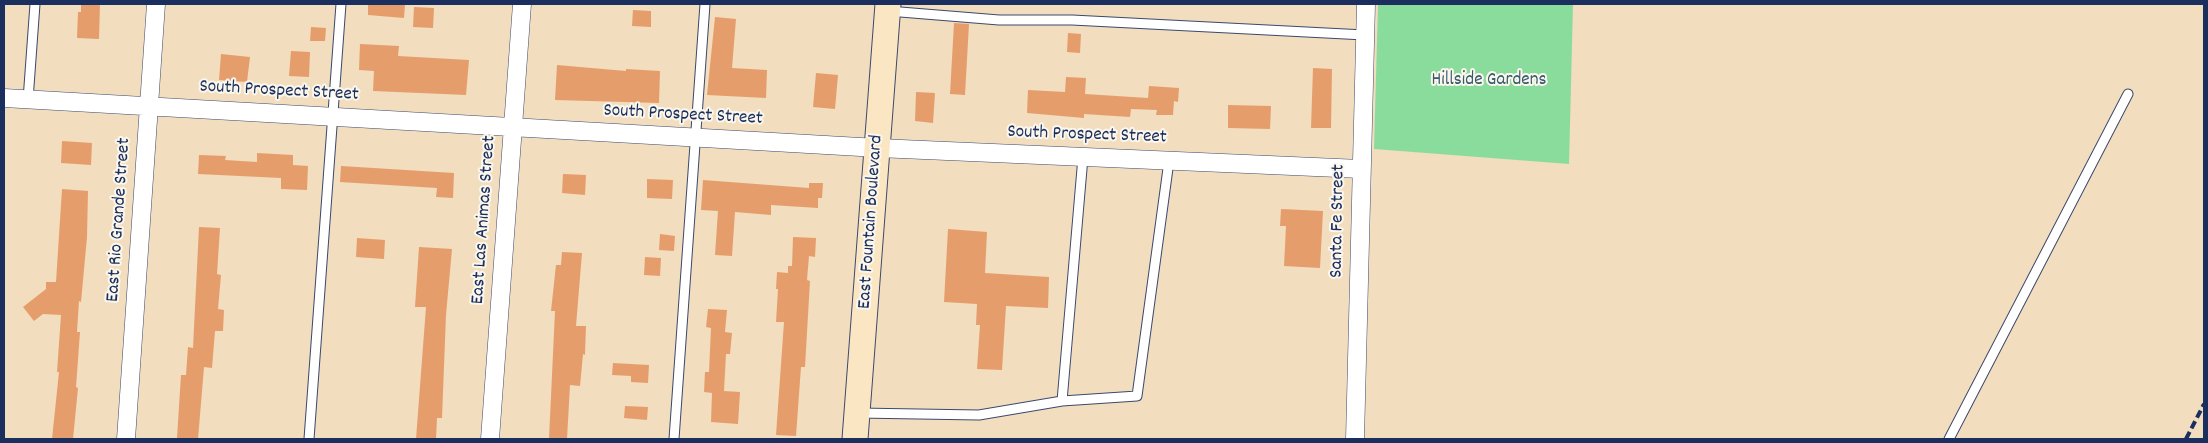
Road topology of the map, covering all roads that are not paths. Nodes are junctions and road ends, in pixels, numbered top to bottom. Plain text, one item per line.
1 (35, 4) edge
2 (156, 4) edge
3 (341, 4) edge
4 (522, 4) edge
5 (705, 4) edge
6 (1366, 4) edge
7 (888, 7) edge
8 (1365, 35) junction
9 (2128, 94) dead end
10 (4, 98) edge
11 (28, 100) junction
12 (148, 106) junction
13 (332, 116) junction
14 (513, 128) junction
15 (696, 138) junction
16 (878, 148) junction
17 (1082, 158) junction
18 (1169, 161) junction
19 (1361, 169) junction
20 (1062, 401) junction
21 (857, 413) junction
22 (126, 439) edge
23 (309, 439) edge
24 (490, 439) edge
25 (674, 439) edge
26 (855, 439) edge
27 (1355, 439) edge
28 (1949, 439) edge

1 - 11 lane
2 - 12 street, East Rio Grande Street
3 - 13 lane
4 - 14 street, East Las Animas Street
5 - 15 lane
6 - 8 street, Santa Fe Street
7 - 8 lane
7 - 16 main road, East Fountain Boulevard
8 - 19 street, Santa Fe Street
9 - 28 lane
10 - 11 street, South Prospect Street
11 - 12 street, South Prospect Street
12 - 13 street, South Prospect Street
12 - 22 street, East Rio Grande Street
13 - 14 street, South Prospect Street
13 - 23 lane
14 - 15 street, South Prospect Street
14 - 24 street, East Las Animas Street
15 - 16 street, South Prospect Street
15 - 25 lane
16 - 17 street, South Prospect Street
16 - 21 main road, East Fountain Boulevard
17 - 18 street, South Prospect Street
17 - 20 lane
18 - 19 street, South Prospect Street
18 - 20 lane
19 - 27 street, Santa Fe Street
20 - 21 lane
21 - 26 main road, East Fountain Boulevard

